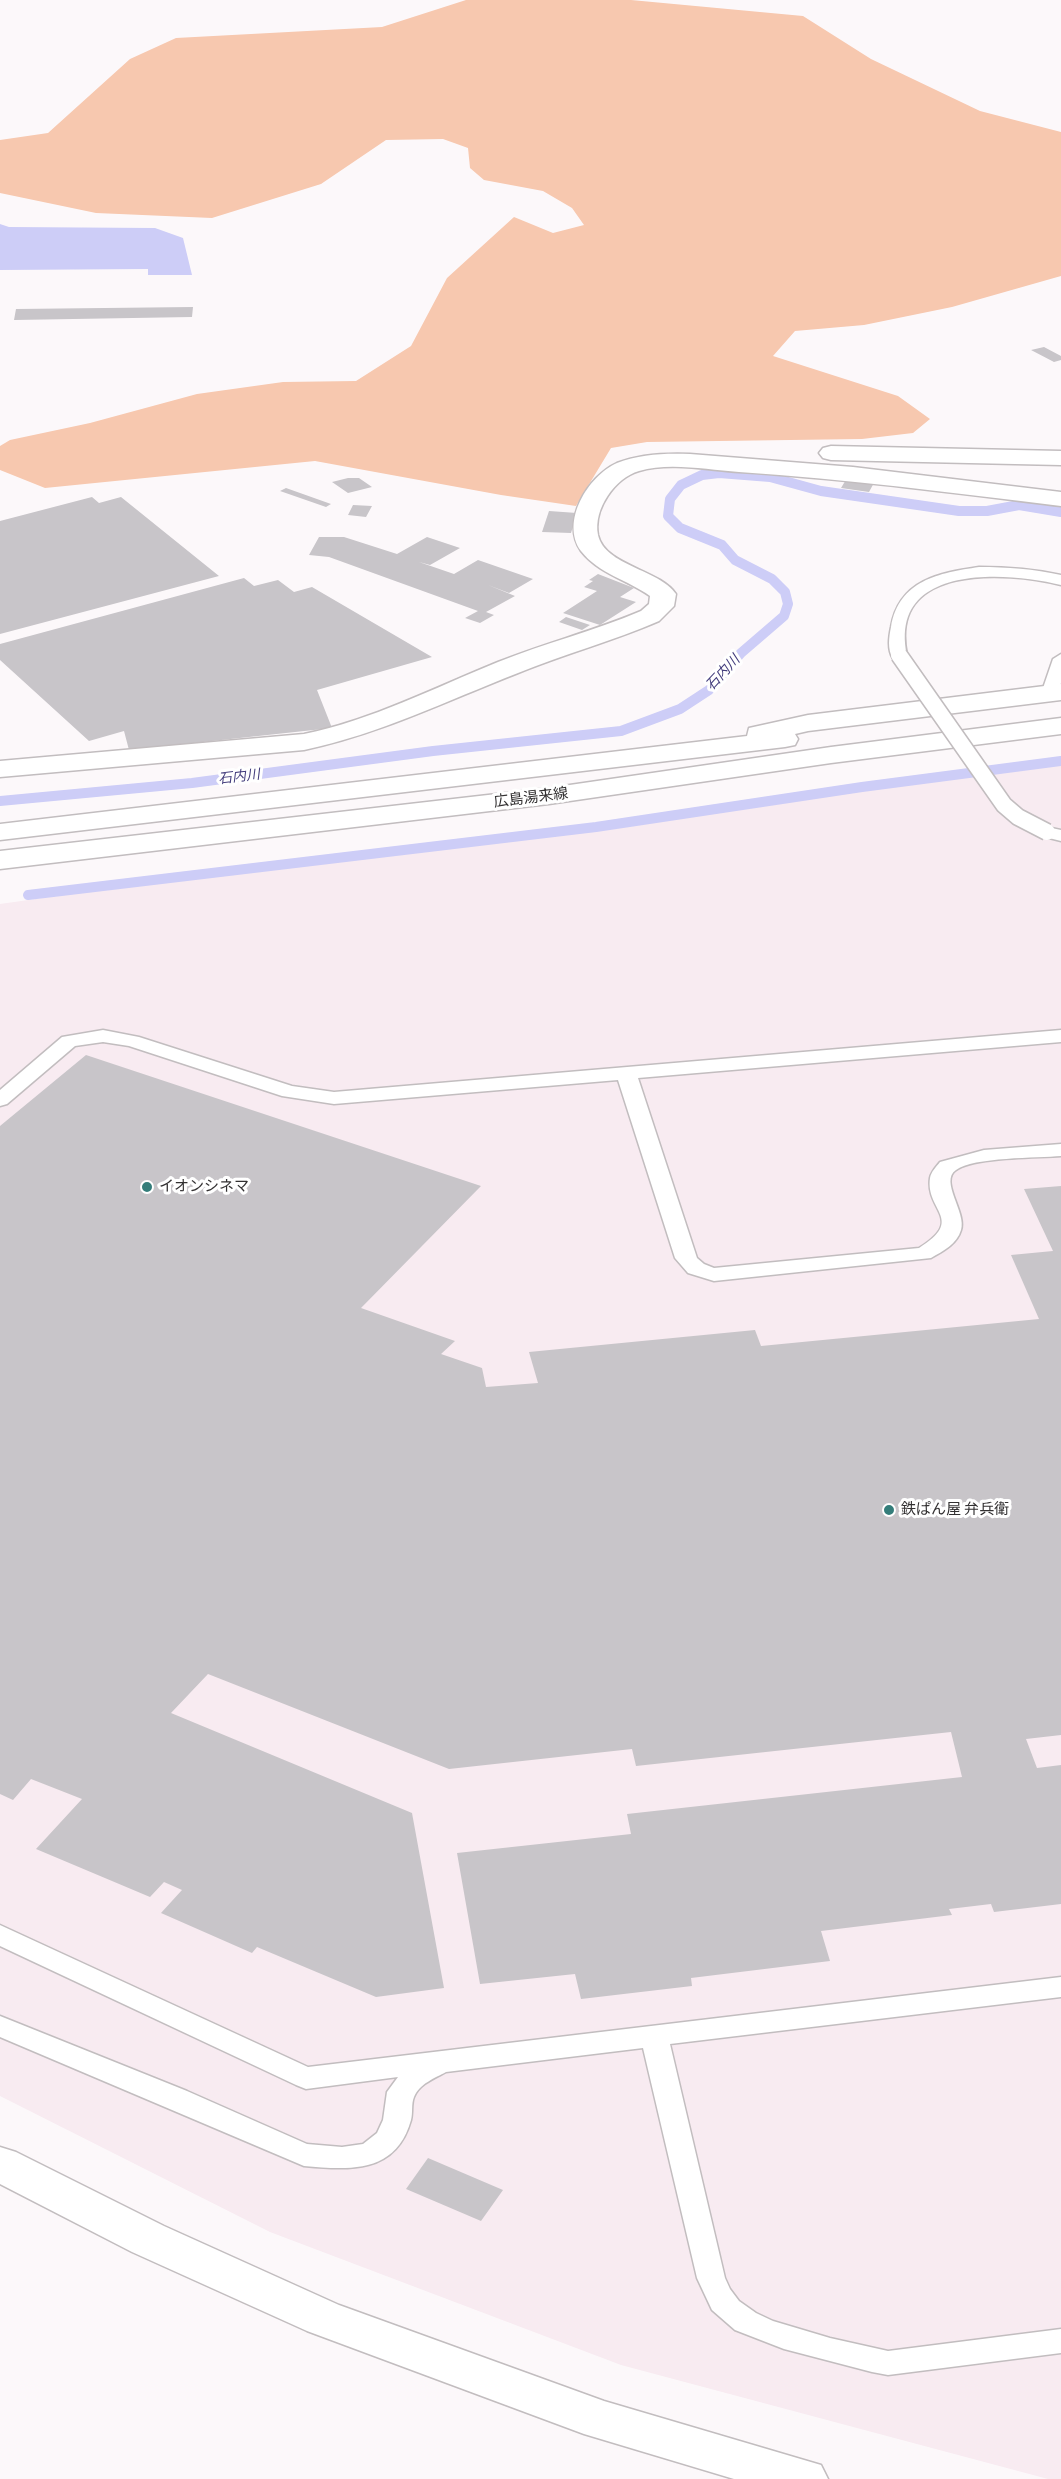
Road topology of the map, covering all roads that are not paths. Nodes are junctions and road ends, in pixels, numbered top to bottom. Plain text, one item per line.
1 (1061, 458) edge
2 (675, 461) junction
3 (1061, 499) edge
4 (1061, 580) edge
5 (1061, 659) edge
6 (1057, 697) edge
7 (1061, 726) edge
8 (0, 769) edge
9 (0, 832) edge
10 (1054, 834) edge
11 (0, 860) edge
12 (1061, 1035) edge
13 (626, 1073) junction
14 (0, 1100) edge
15 (1061, 1150) edge
16 (0, 1935) edge
17 (1061, 1987) edge
18 (2, 2027) edge
19 (654, 2035) junction
20 (449, 2060) junction
21 (0, 2164) edge
22 (1061, 2341) edge
23 (804, 2479) edge

1 - 2 street
2 - 3 street
2 - 8 street
4 - 10 lane, bridge
5 - 6 lane
6 - 9 street, 広島湯来線
7 - 11 street, 広島湯来線
12 - 13 lane
13 - 14 lane
13 - 15 lane
16 - 20 lane
17 - 19 lane
18 - 20 lane
19 - 20 lane
19 - 22 lane
21 - 23 street

